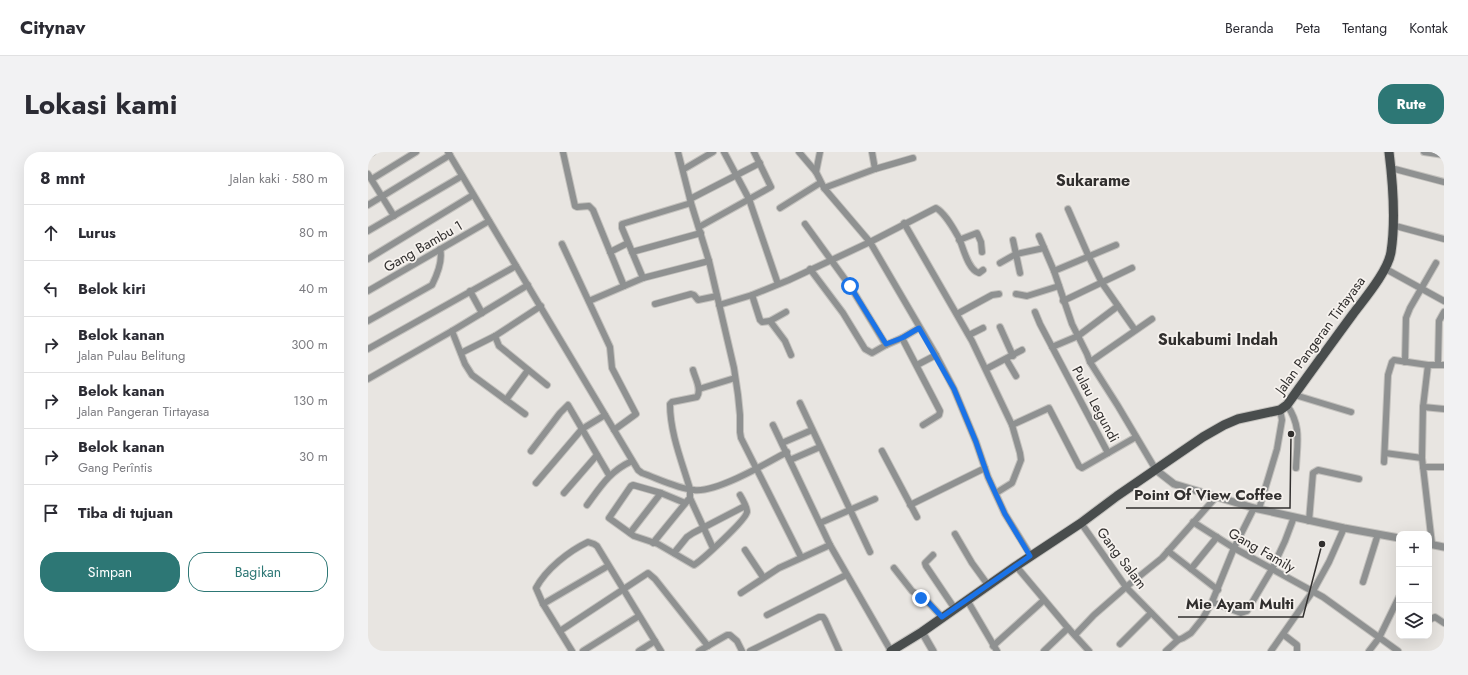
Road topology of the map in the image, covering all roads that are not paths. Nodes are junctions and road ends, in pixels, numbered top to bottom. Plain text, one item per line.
1 (374, 152) edge
2 (416, 152) edge
3 (563, 152) edge
4 (678, 152) edge
5 (713, 152) edge
6 (724, 152) edge
7 (754, 152) edge
8 (799, 152) edge
9 (820, 152) edge
10 (872, 152) edge
11 (1389, 152) edge
12 (1424, 152) edge
13 (449, 154) edge
14 (368, 155) edge
15 (1444, 155) edge
16 (914, 158) dead end
17 (760, 162) junction
18 (1391, 168) junction
19 (684, 169) junction
20 (875, 169) junction
21 (816, 172) junction
22 (737, 175) junction
23 (370, 176) edge
24 (462, 176) junction
25 (1444, 182) edge
26 (822, 186) junction
27 (474, 195) junction
28 (383, 196) junction
29 (749, 199) junction
30 (691, 201) junction
31 (368, 205) edge
32 (780, 208) dead end
33 (1068, 209) dead end
34 (394, 216) junction
35 (489, 221) junction
36 (904, 223) junction
37 (805, 224) dead end
38 (1392, 225) junction
39 (700, 230) junction
40 (368, 231) edge
41 (1039, 236) dead end
42 (1444, 239) edge
43 (959, 240) junction
44 (1013, 240) dead end
45 (628, 242) junction
46 (870, 242) junction
47 (562, 244) dead end
48 (1116, 245) dead end
49 (1044, 248) junction
50 (440, 249) junction
51 (610, 252) junction
52 (632, 252) junction
53 (982, 252) dead end
54 (1016, 254) junction
55 (1089, 257) junction
56 (368, 259) edge
57 (831, 260) junction
58 (709, 261) junction
59 (1000, 263) dead end
60 (1436, 263) dead end
61 (516, 266) junction
62 (1132, 268) dead end
63 (1384, 268) junction
64 (810, 269) junction
65 (983, 270) dead end
66 (1054, 271) junction
67 (1020, 273) dead end
68 (643, 278) junction
69 (1102, 283) junction
70 (778, 284) junction
71 (528, 286) junction
72 (624, 286) junction
73 (1059, 286) junction
74 (1421, 288) junction
75 (368, 291) edge
76 (470, 291) junction
77 (999, 294) dead end
78 (1016, 294) dead end
79 (752, 295) junction
80 (717, 296) junction
81 (589, 301) junction
82 (1063, 301) junction
83 (1444, 301) edge
84 (656, 304) dead end
85 (719, 305) junction
86 (541, 306) junction
87 (1118, 306) junction
88 (786, 312) dead end
89 (1035, 312) dead end
90 (1444, 312) edge
91 (482, 313) junction
92 (957, 314) junction
93 (1152, 319) dead end
94 (368, 320) edge
95 (770, 320) junction
96 (1000, 327) dead end
97 (919, 328) junction
98 (983, 328) dead end
99 (1136, 330) junction
100 (452, 331) junction
101 (1441, 333) edge
102 (969, 335) junction
103 (495, 336) junction
104 (1078, 336) junction
105 (902, 338) junction
106 (886, 344) junction
107 (1052, 347) junction
108 (368, 349) edge
109 (1022, 350) dead end
110 (461, 353) junction
111 (791, 355) dead end
112 (936, 355) junction
113 (1012, 356) junction
114 (1006, 359) junction
115 (1090, 362) junction
116 (1405, 362) junction
117 (917, 365) junction
118 (1428, 365) junction
119 (1441, 365) edge
120 (986, 369) junction
121 (528, 370) junction
122 (693, 370) dead end
123 (1016, 376) dead end
124 (736, 378) junction
125 (368, 379) edge
126 (547, 385) dead end
127 (699, 389) junction
128 (1295, 395) junction
129 (506, 400) junction
130 (800, 403) dead end
131 (1287, 405) junction
132 (1423, 407) junction
133 (1444, 409) edge
134 (1280, 410) junction
135 (1351, 412) dead end
136 (525, 414) dead end
137 (605, 415) junction
138 (773, 425) dead end
139 (923, 425) dead end
140 (1012, 425) junction
141 (582, 429) junction
142 (614, 430) junction
143 (812, 430) junction
144 (1136, 437) junction
145 (782, 444) junction
146 (820, 447) junction
147 (531, 451) dead end
148 (882, 451) dead end
149 (787, 452) junction
150 (1108, 453) junction
151 (1385, 453) junction
152 (597, 455) junction
153 (1422, 458) junction
154 (790, 460) junction
155 (632, 461) junction
156 (1384, 462) dead end
157 (1423, 467) junction
158 (1444, 467) edge
159 (985, 468) junction
160 (1296, 468) dead end
161 (756, 469) junction
162 (1156, 470) junction
163 (609, 475) junction
164 (1359, 479) dead end
165 (536, 483) dead end
166 (690, 489) junction
167 (564, 493) dead end
168 (661, 493) junction
169 (996, 493) junction
170 (740, 495) dead end
171 (690, 498) junction
172 (1216, 498) junction
173 (875, 499) dead end
174 (685, 503) junction
175 (588, 505) dead end
176 (910, 505) junction
177 (745, 506) junction
178 (1256, 509) junction
179 (850, 510) junction
180 (917, 517) dead end
181 (1294, 517) junction
182 (1309, 521) junction
183 (1194, 522) junction
184 (820, 523) junction
185 (1081, 523) junction
186 (703, 527) junction
187 (1344, 528) junction
188 (1429, 531) edge
189 (630, 533) junction
190 (955, 534) dead end
191 (1378, 534) junction
192 (1217, 537) junction
193 (1396, 537) edge
194 (653, 542) junction
195 (1432, 544) edge
196 (830, 545) junction
197 (1444, 547) edge
198 (713, 548) junction
199 (1234, 548) junction
200 (745, 550) dead end
201 (1168, 551) junction
202 (674, 552) junction
203 (870, 552) dead end
204 (933, 555) dead end
205 (1030, 556) junction
206 (801, 557) junction
207 (608, 566) junction
208 (1016, 566) junction
209 (894, 568) dead end
210 (1192, 569) junction
211 (1272, 569) junction
212 (846, 575) junction
213 (763, 577) junction
214 (1363, 582) dead end
215 (988, 585) junction
216 (1126, 587) junction
217 (623, 590) junction
218 (1218, 590) junction
219 (1314, 591) junction
220 (741, 593) dead end
221 (967, 600) junction
222 (1044, 600) junction
223 (1212, 602) junction
224 (1396, 603) edge
225 (543, 604) junction
226 (954, 609) junction
227 (1151, 613) junction
228 (767, 615) dead end
229 (639, 616) junction
230 (942, 617) junction
231 (1432, 618) edge
232 (1444, 622) edge
233 (1068, 628) junction
234 (560, 631) junction
235 (922, 632) junction
236 (1075, 635) junction
237 (1284, 635) junction
238 (1379, 638) junction
239 (1178, 640) junction
240 (655, 641) junction
241 (1120, 644) dead end
242 (708, 646) junction
243 (995, 648) edge
244 (572, 651) edge
245 (583, 651) edge
246 (639, 651) edge
247 (661, 651) edge
248 (699, 651) edge
249 (742, 651) edge
250 (750, 651) edge
251 (839, 651) edge
252 (891, 651) edge
253 (933, 651) edge
254 (1044, 651) edge
255 (1089, 651) edge
256 (1166, 651) edge
257 (1272, 651) edge
258 (1297, 651) edge
259 (1369, 651) edge
260 (1398, 651) edge

1 - 14 street
2 - 23 street
3 - 51 street
4 - 19 street
5 - 19 street
6 - 22 street
7 - 17 street
8 - 21 street
9 - 21 street
10 - 20 street
11 - 18 main road, Jalan Pangeran Tirtayasa
12 - 15 street
13 - 24 street
13 - 28 street
16 - 20 street
17 - 22 street
17 - 29 street
18 - 25 street
18 - 38 main road, Jalan Pangeran Tirtayasa
19 - 30 street
20 - 26 street
21 - 26 street
22 - 29 street
22 - 30 street
23 - 28 street
24 - 27 street
24 - 34 street
26 - 32 street
26 - 46 street
27 - 35 street
27 - 56 street
28 - 31 street
28 - 34 street
29 - 39 street
29 - 70 street
30 - 39 street
30 - 45 street
33 - 55 street
34 - 40 street
35 - 50 street, Gang Bambu 1
35 - 61 street
36 - 43 street
36 - 46 street
36 - 92 street
37 - 57 street
38 - 42 street
38 - 63 main road, Jalan Pangeran Tirtayasa
39 - 52 street
39 - 58 street
41 - 49 street
43 - 53 street
43 - 65 street
44 - 54 street
45 - 51 street
45 - 52 street
46 - 57 street
46 - 97 street
47 - 81 street
48 - 55 street
49 - 54 street
49 - 66 street
50 - 75 street, Gang Bambu 1
50 - 94 street
51 - 72 street
52 - 68 street
54 - 59 street
54 - 67 street
55 - 66 street
55 - 69 street
57 - 64 street
57 - 106 street
58 - 68 street
58 - 80 street
60 - 74 street
61 - 71 street
61 - 76 street
62 - 69 street
63 - 74 street
63 - 128 main road, Jalan Pangeran Tirtayasa
64 - 70 street
64 - 106 street
66 - 73 street
68 - 72 street
69 - 82 street
69 - 87 street
70 - 79 street
71 - 86 street
71 - 91 street
72 - 81 street
73 - 78 street
73 - 82 street
74 - 83 street
74 - 116 street
76 - 91 street
76 - 108 street
77 - 92 street
79 - 85 street
79 - 95 street
80 - 84 street
80 - 85 street
81 - 142 street
82 - 104 street
85 - 124 street
86 - 103 street
86 - 137 street
87 - 99 street
87 - 104 street
88 - 95 street
89 - 107 street, Pulau Legundi
90 - 101 street
91 - 100 street
92 - 102 street
93 - 99 street
95 - 111 street
96 - 113 street
97 - 105 street
97 - 112 street
98 - 102 street
99 - 115 street
100 - 110 street
100 - 125 street
101 - 119 street
102 - 120 street
103 - 110 street
103 - 121 street
104 - 107 street
104 - 115 street
105 - 106 street
105 - 117 street
107 - 150 street, Pulau Legundi
109 - 113 street
110 - 129 street
112 - 117 street
112 - 159 street
113 - 114 street
114 - 120 street
114 - 123 street
115 - 144 street
116 - 118 street
116 - 151 street
117 - 139 street
118 - 119 street
118 - 132 street
120 - 140 street
121 - 126 street
121 - 129 street
122 - 127 street
124 - 127 street
124 - 161 street
127 - 166 street
128 - 131 main road, Jalan Pangeran Tirtayasa
128 - 135 street
129 - 136 street
130 - 143 street
131 - 134 main road, Jalan Pangeran Tirtayasa
131 - 160 street
132 - 133 street
132 - 153 street
134 - 162 main road, Jalan Pangeran Tirtayasa
134 - 178 street
137 - 141 street
137 - 142 street
138 - 145 street
140 - 150 street
140 - 169 street
141 - 147 street
141 - 152 street
141 - 165 street
142 - 155 street
143 - 145 street
143 - 146 street
144 - 150 street, Pulau Legundi
144 - 162 street, Pulau Legundi
145 - 149 street
146 - 154 street
146 - 179 street
148 - 176 street
149 - 154 street
149 - 161 street
151 - 153 street
151 - 156 street
152 - 163 street
152 - 167 street
153 - 157 street
154 - 184 street
155 - 163 street
155 - 166 street
157 - 158 street
157 - 188 street
159 - 169 street
159 - 176 street
161 - 166 street
161 - 206 street
162 - 172 street
162 - 185 main road, Jalan Pangeran Tirtayasa
163 - 175 street
164 - 182 street
166 - 171 street
168 - 174 street
168 - 189 street
168 - 189 street
169 - 205 street
170 - 177 street
171 - 174 street
171 - 186 street
172 - 178 street
172 - 183 street
173 - 179 street
174 - 194 street
176 - 180 street
177 - 186 street
177 - 198 street
178 - 181 street
178 - 199 street
179 - 184 street
179 - 203 street
181 - 182 street
181 - 211 street
182 - 187 street
183 - 192 street, Gang Family
183 - 201 street
184 - 196 street
185 - 205 main road, Jalan Pangeran Tirtayasa
185 - 216 street, Gang Salam
186 - 198 street
186 - 202 street
187 - 191 street
187 - 219 street
189 - 194 street
190 - 215 street
191 - 193 street
191 - 214 street
192 - 199 street, Gang Family
192 - 210 street
194 - 202 street
195 - 197 street
196 - 206 street
196 - 212 street
198 - 202 street
199 - 211 street, Gang Family
199 - 218 street
200 - 213 street
201 - 210 street
201 - 216 street
204 - 226 street
205 - 208 main road, Jalan Pangeran Tirtayasa
206 - 213 street
207 - 217 street
207 - 225 street
207 - 225 street
208 - 215 main road, Jalan Pangeran Tirtayasa
208 - 222 street
209 - 230 street
210 - 218 street
211 - 219 street, Gang Family
211 - 223 street
212 - 228 street
212 - 252 street
213 - 220 street
215 - 221 main road, Jalan Pangeran Tirtayasa
216 - 227 street, Gang Salam
216 - 236 street
217 - 229 street
217 - 234 street
217 - 242 street
218 - 223 street
219 - 237 street
219 - 238 street, Gang Family
221 - 226 main road, Jalan Pangeran Tirtayasa
221 - 243 street
222 - 233 street
222 - 243 street
223 - 239 street
224 - 238 street
225 - 234 street
226 - 230 main road, Jalan Pangeran Tirtayasa
227 - 239 street, Gang Salam
227 - 241 street
229 - 240 street
229 - 245 street
230 - 235 main road, Jalan Pangeran Tirtayasa
231 - 232 street
233 - 236 street
233 - 254 street
234 - 244 street
235 - 252 main road, Jalan Pangeran Tirtayasa
235 - 253 street
236 - 255 street
237 - 257 street
237 - 258 street
238 - 259 street
238 - 260 street, Gang Family
239 - 256 street
240 - 246 street
240 - 247 street
242 - 248 street
242 - 249 street
250 - 251 street

